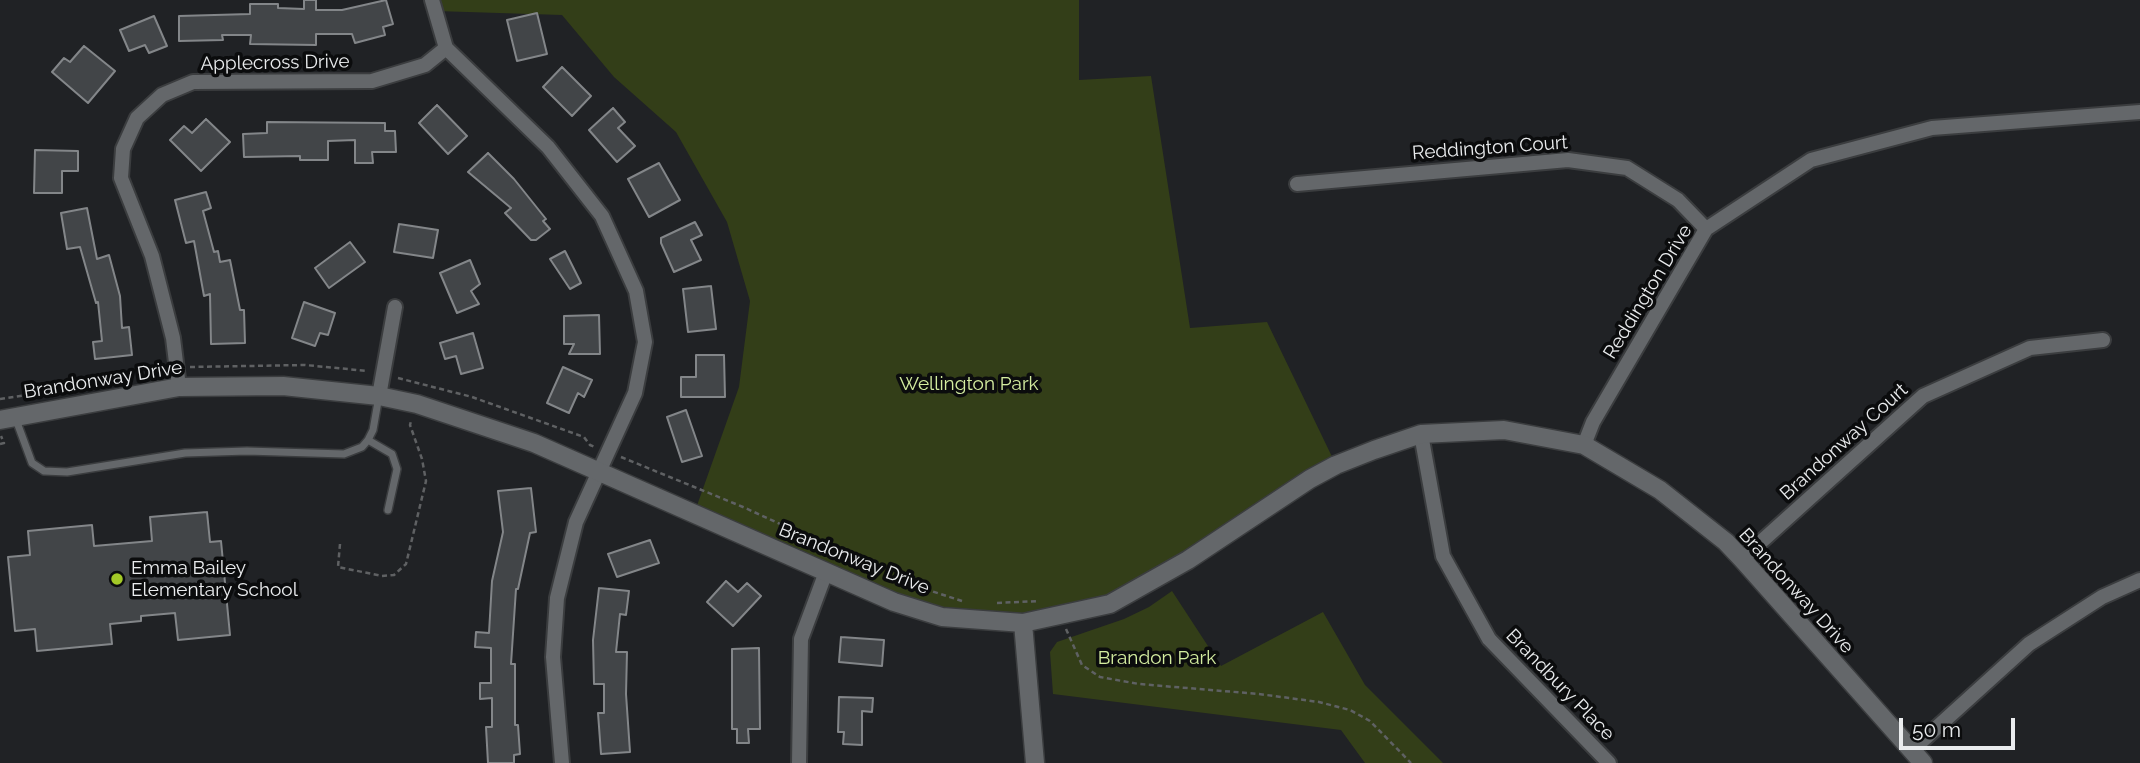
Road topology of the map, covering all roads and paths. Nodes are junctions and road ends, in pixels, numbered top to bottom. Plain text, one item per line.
1 (432, 0) edge
2 (446, 48) junction
3 (2140, 111) edge
4 (1297, 184) dead end
5 (1706, 229) junction
6 (395, 307) dead end
7 (2104, 340) dead end
8 (383, 374) junction
9 (178, 378) junction
10 (83, 387) dead end
11 (379, 396) junction
12 (0, 399) edge
13 (7, 418) edge
14 (1421, 434) junction
15 (369, 440) junction
16 (1584, 445) junction
17 (607, 452) junction
18 (598, 471) junction
19 (388, 510) dead end
20 (1742, 559) junction
21 (826, 572) junction
22 (2140, 580) edge
23 (962, 601) dead end
24 (985, 604) dead end
25 (1061, 613) junction
26 (1023, 623) junction
27 (1917, 756) edge
28 (562, 763) edge
29 (799, 763) edge
30 (1035, 763) edge
31 (1411, 763) edge
32 (1609, 763) edge

1 - 2 street
2 - 9 street, Applecross Drive
2 - 17 street
3 - 5 street, Reddington Drive
4 - 5 street, Reddington Court
5 - 16 street, Reddington Drive
6 - 8 street
7 - 20 street, Brandonway Court
8 - 9 path
8 - 11 street
8 - 17 path
9 - 11 street, Brandonway Drive
9 - 13 street, Brandonway Drive
10 - 12 path
11 - 15 lane
11 - 18 street, Brandonway Drive
13 - 15 lane
14 - 16 street, Brandonway Drive
14 - 25 street, Brandonway Drive
14 - 32 street, Brandbury Place
15 - 19 lane
16 - 20 street, Brandonway Drive
17 - 18 street
17 - 23 path
18 - 21 street, Brandonway Drive
18 - 28 street
20 - 27 street, Brandonway Drive
21 - 26 street, Brandonway Drive
21 - 29 street
22 - 27 street
24 - 25 path
25 - 26 street, Brandonway Drive
25 - 31 path
26 - 30 street

